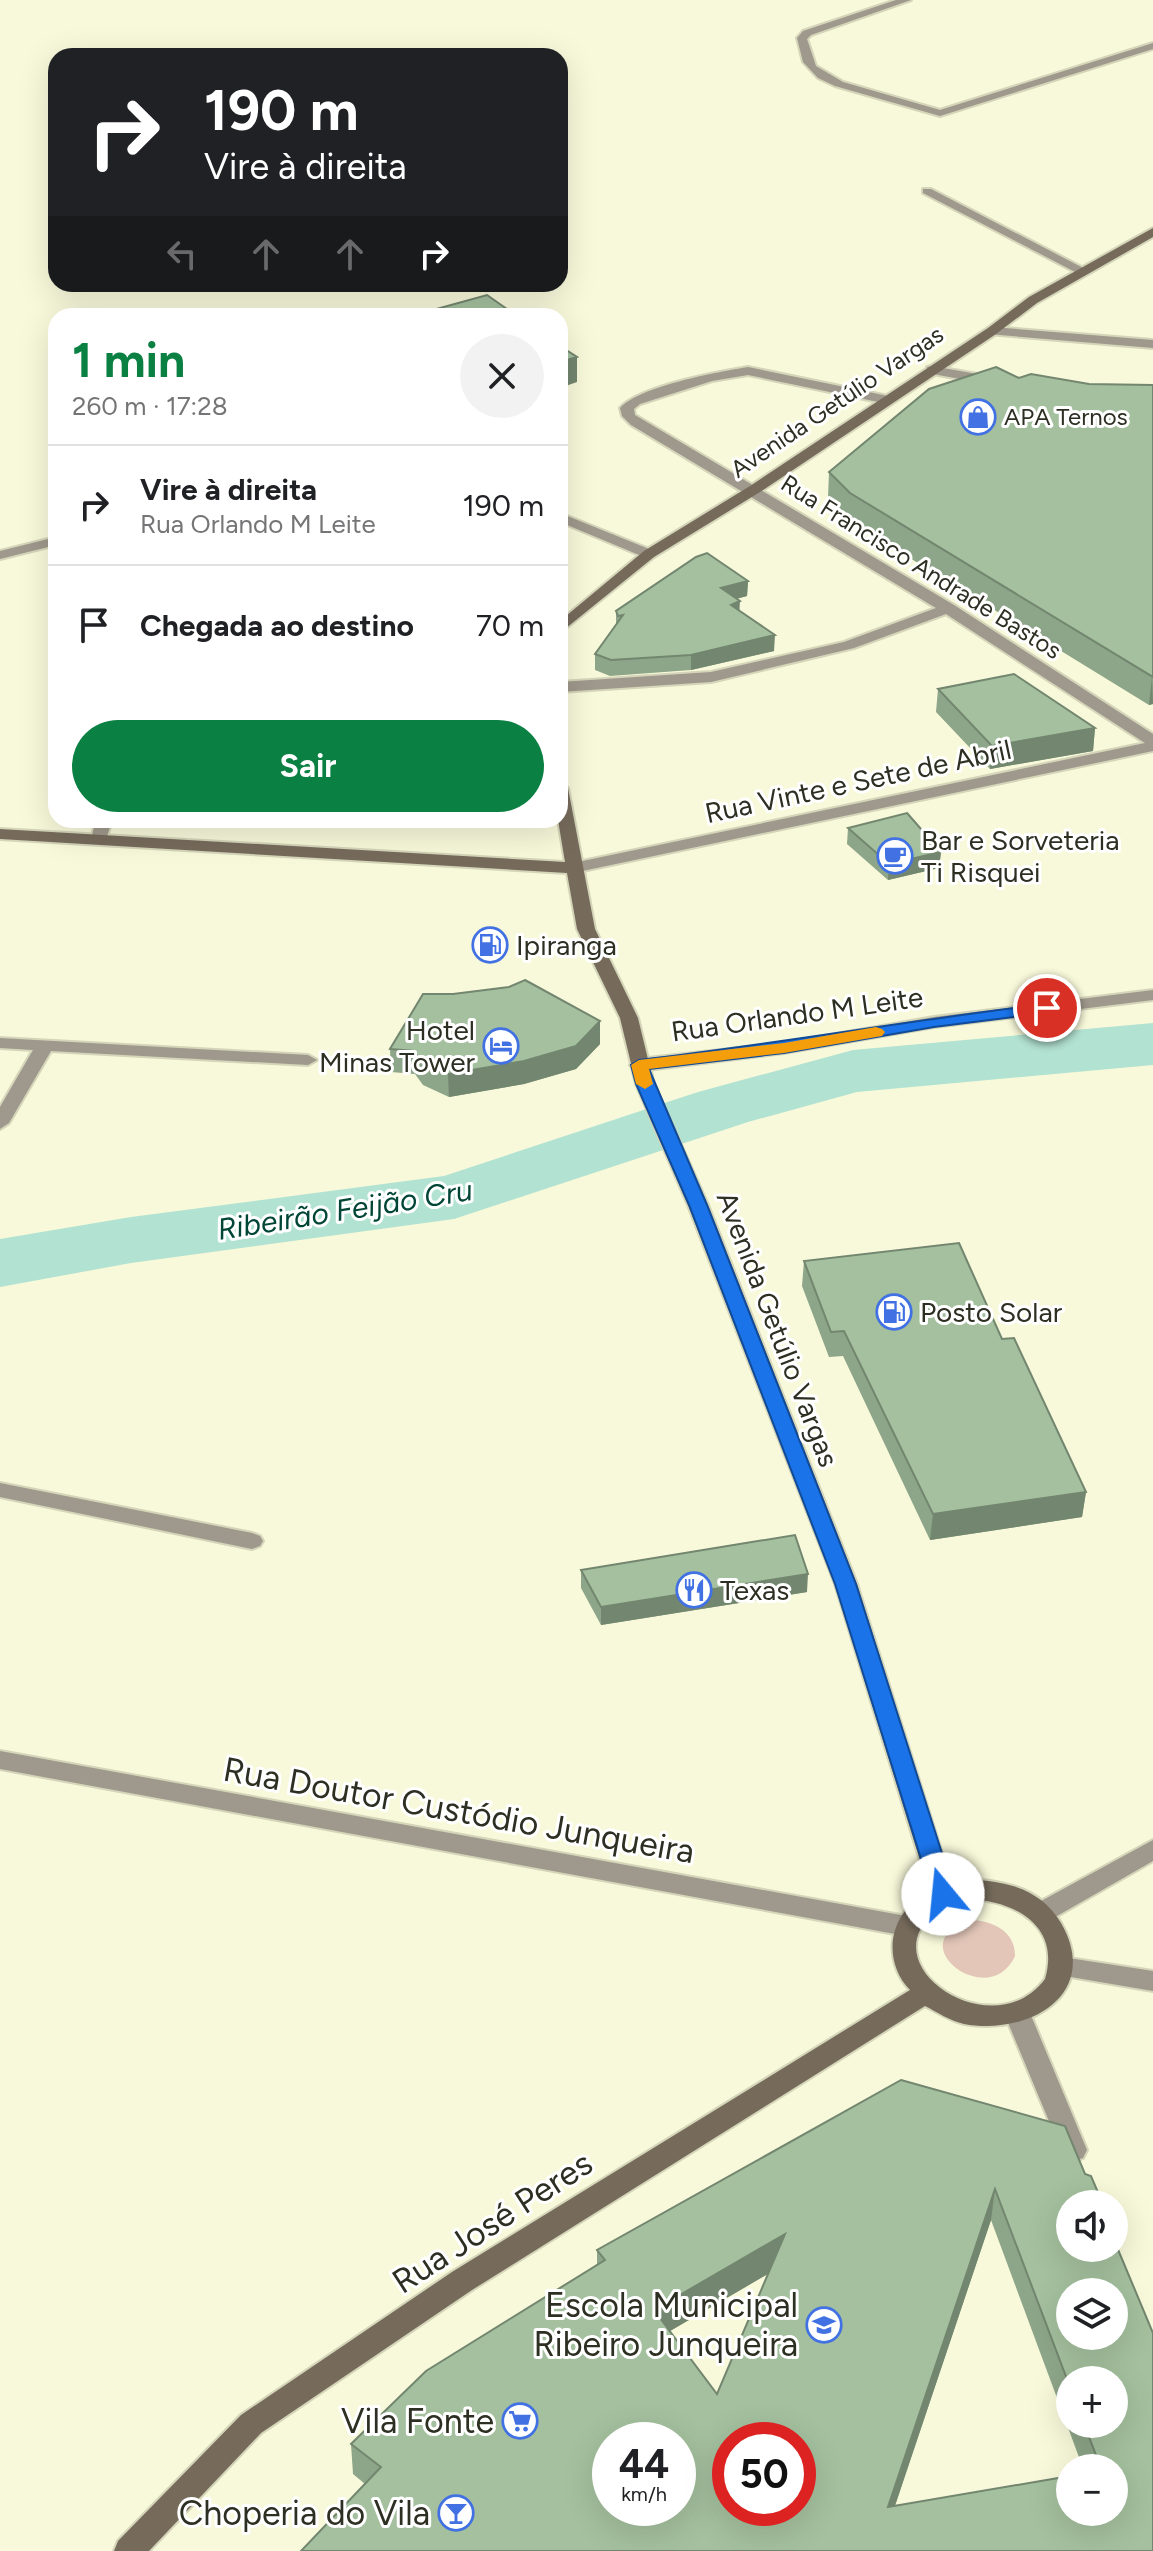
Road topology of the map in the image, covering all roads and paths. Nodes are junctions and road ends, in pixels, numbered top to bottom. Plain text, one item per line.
1 (906, 0) edge
2 (1153, 46) edge
3 (927, 191) dead end
4 (1153, 232) edge
5 (1083, 271) junction
6 (992, 331) junction
7 (1153, 344) edge
8 (932, 370) junction
9 (1010, 384) edge
10 (888, 400) junction
11 (755, 489) junction
12 (568, 520) edge
13 (48, 543) edge
14 (649, 554) junction
15 (0, 555) edge
16 (949, 608) junction
17 (568, 622) edge
18 (568, 686) edge
19 (1153, 744) edge
20 (102, 828) edge
21 (566, 828) edge
22 (0, 834) edge
23 (99, 839) junction
24 (573, 868) junction
25 (1153, 995) edge
26 (0, 1043) edge
27 (44, 1047) junction
28 (308, 1060) dead end
29 (639, 1065) junction
30 (0, 1123) edge
31 (0, 1490) edge
32 (252, 1541) dead end
33 (0, 1760) edge
34 (1153, 1849) edge
35 (943, 1894) junction
36 (1041, 1913) junction
37 (906, 1926) junction
38 (1062, 1967) junction
39 (1153, 1981) edge
40 (925, 1993) junction
41 (1017, 2013) junction
42 (1087, 2179) edge
43 (129, 2551) edge

1 - 2 street
3 - 5 street
4 - 5 main road, Avenida Getúlio Vargas
5 - 6 main road, Avenida Getúlio Vargas
6 - 7 street
6 - 8 main road, Avenida Getúlio Vargas
8 - 9 street
8 - 10 main road, Avenida Getúlio Vargas
10 - 11 main road, Avenida Getúlio Vargas
10 - 11 street, Rua Francisco Andrade Bastos
11 - 14 main road, Avenida Getúlio Vargas
11 - 16 street, Rua Francisco Andrade Bastos
12 - 14 street
13 - 15 street
14 - 17 main road, Avenida Getúlio Vargas
16 - 18 street
16 - 19 street, Rua Francisco Andrade Bastos
19 - 24 street, Rua Vinte e Sete de Abril
20 - 23 street
21 - 24 main road, Avenida Getúlio Vargas
22 - 23 main road
23 - 24 main road
24 - 29 main road, Avenida Getúlio Vargas
25 - 29 street, Rua Orlando M Leite
26 - 27 street
27 - 28 street
27 - 30 street
29 - 35 main road, Avenida Getúlio Vargas
31 - 32 street
33 - 37 street, Rua Doutor Custódio Junqueira
34 - 36 street
35 - 36 main road
35 - 37 main road
36 - 38 main road
37 - 40 main road
38 - 39 street
38 - 41 main road
40 - 41 main road
40 - 43 main road, Rua José Peres
41 - 42 street

